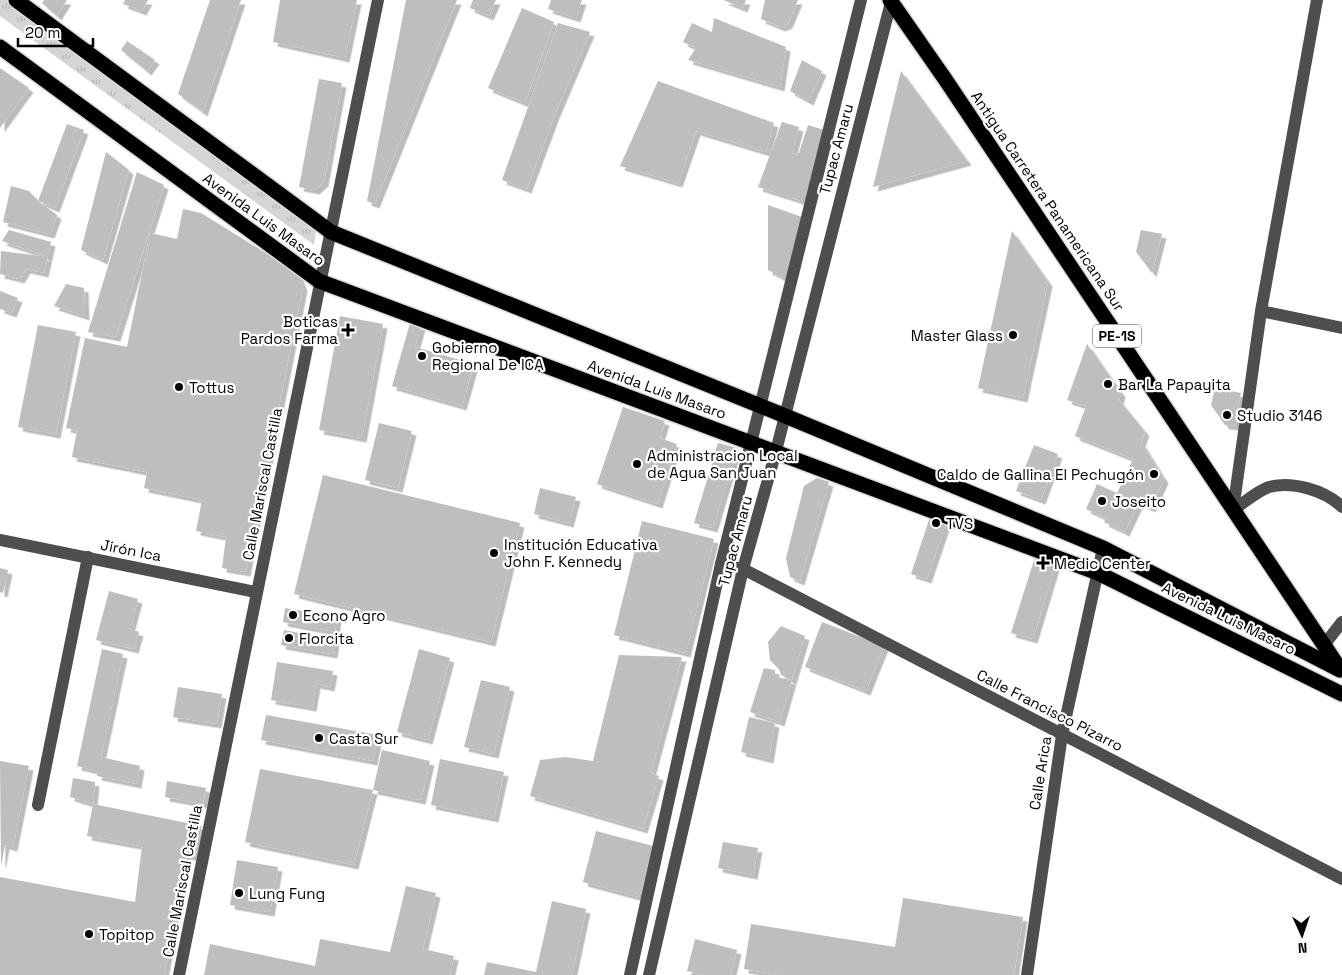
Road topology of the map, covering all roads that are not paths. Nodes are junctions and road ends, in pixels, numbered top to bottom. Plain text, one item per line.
1 (16, 0) edge
2 (378, 0) edge
3 (861, 0) edge
4 (1317, 0) edge
5 (890, 1) edge
6 (0, 47) edge
7 (331, 232) junction
8 (319, 281) junction
9 (1261, 311) junction
10 (1342, 328) edge
11 (761, 406) junction
12 (783, 414) junction
13 (752, 443) junction
14 (776, 451) junction
15 (1342, 507) edge
16 (1233, 510) junction
17 (0, 540) edge
18 (1103, 548) junction
19 (88, 558) junction
20 (721, 564) junction
21 (743, 569) junction
22 (1098, 573) junction
23 (256, 592) junction
24 (1342, 622) edge
25 (1324, 646) junction
26 (1341, 671) edge
27 (1342, 694) edge
28 (1062, 735) junction
29 (38, 805) dead end
30 (1342, 879) edge
31 (180, 975) edge
32 (630, 975) edge
33 (649, 975) edge
34 (1027, 975) edge

1 - 7 highway, Avenida Luis Masaro
2 - 7 street, Calle Mariscal Castilla
3 - 11 street, Tupac Amaru
4 - 9 street
5 - 12 street, Tupac Amaru
5 - 16 highway, Antigua Carretera Panamericana Sur / PE-1S
6 - 8 highway, Avenida Luis Masaro
7 - 8 street, Calle Mariscal Castilla
7 - 11 highway, Avenida Luis Masaro
8 - 13 highway, Avenida Luis Masaro
8 - 23 street, Calle Mariscal Castilla
9 - 10 street
9 - 16 street
11 - 12 highway, Avenida Luis Masaro
11 - 13 street, Tupac Amaru
12 - 14 street, Tupac Amaru
12 - 18 highway, Avenida Luis Masaro
13 - 14 highway, Avenida Luis Masaro
13 - 20 street, Tupac Amaru
14 - 21 street, Tupac Amaru
14 - 22 highway, Avenida Luis Masaro
15 - 16 street
16 - 25 highway, Antigua Carretera Panamericana Sur / PE-1S
17 - 19 street, Jirón Ica
18 - 22 street, Calle Arica
18 - 26 highway, Avenida Luis Masaro
19 - 23 street, Jirón Ica
19 - 29 street
20 - 21 street, Calle Francisco Pizarro
20 - 32 street, Tupac Amaru
21 - 28 street, Calle Francisco Pizarro
21 - 33 street, Tupac Amaru
22 - 27 highway, Avenida Luis Masaro
22 - 28 street, Calle Arica
23 - 31 street, Calle Mariscal Castilla
24 - 25 street
25 - 26 highway, Antigua Carretera Panamericana Sur / PE-1S
28 - 30 street, Calle Francisco Pizarro
28 - 34 street, Calle Arica

